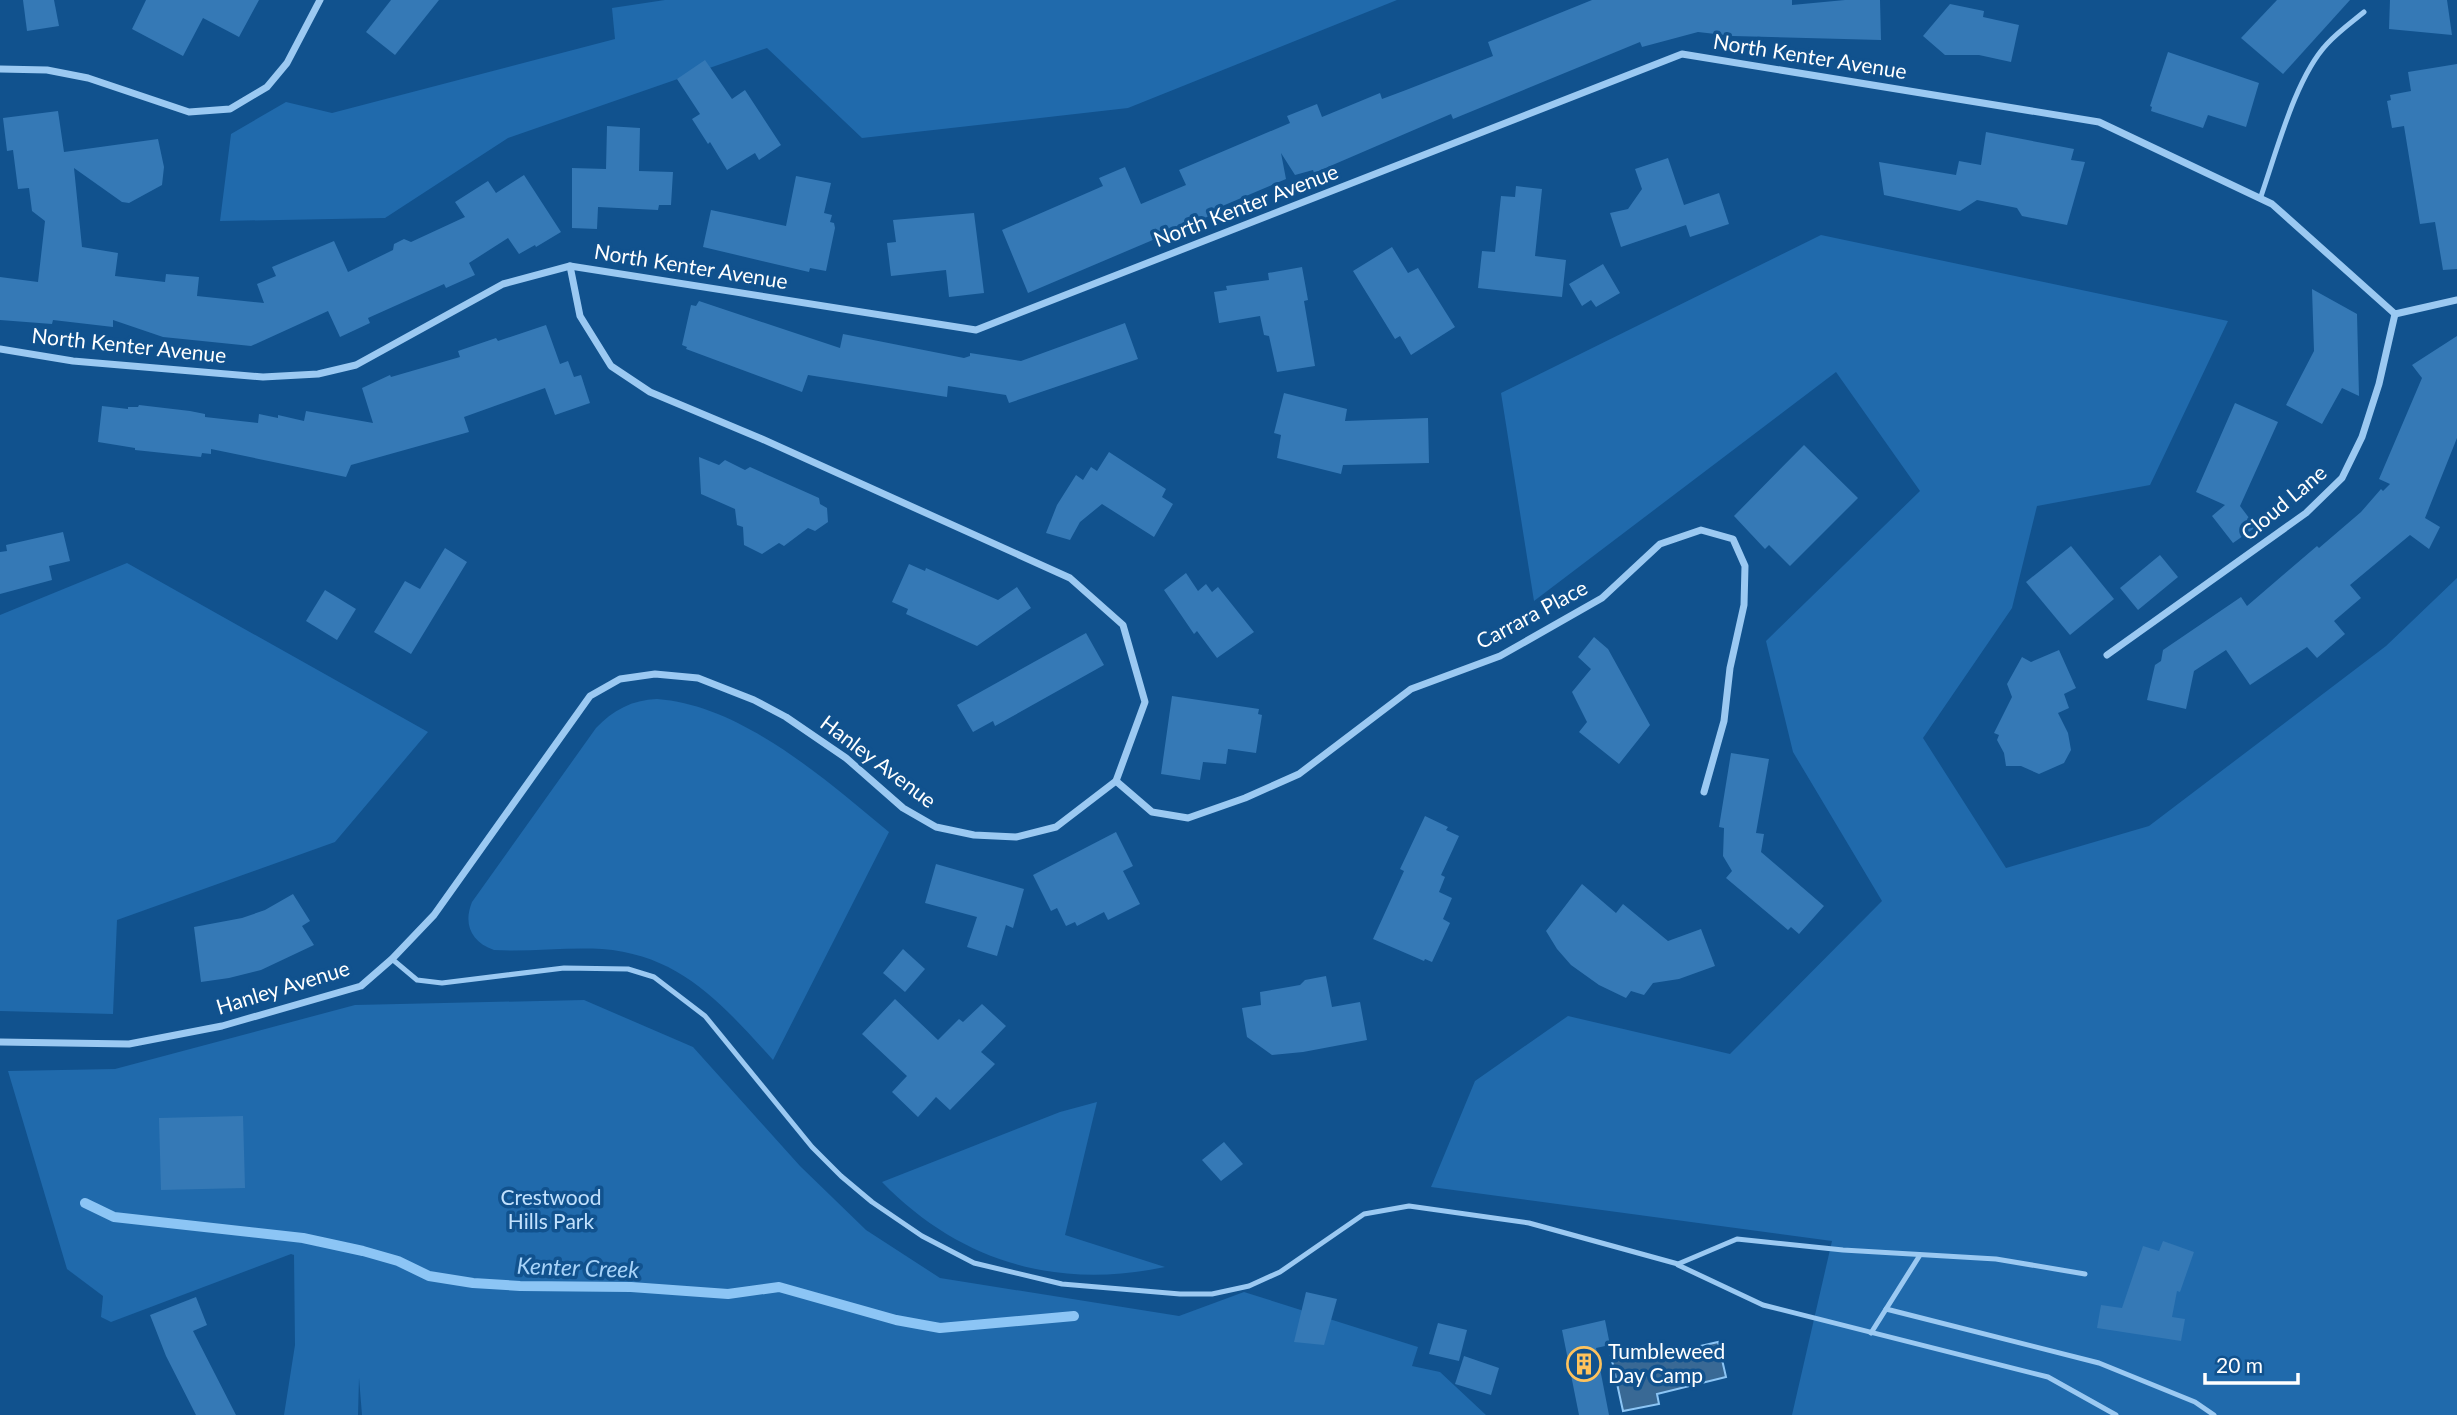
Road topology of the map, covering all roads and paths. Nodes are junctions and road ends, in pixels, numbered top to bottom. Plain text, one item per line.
1 (320, 0) edge
2 (2364, 12) dead end
3 (0, 69) edge
4 (2260, 199) junction
5 (570, 266) junction
6 (2457, 300) edge
7 (2395, 314) junction
8 (0, 349) edge
9 (2107, 655) dead end
10 (1116, 780) junction
11 (1704, 792) dead end
12 (392, 959) junction
13 (0, 1042) edge
14 (1920, 1255) junction
15 (1678, 1264) junction
16 (2085, 1274) dead end
17 (1886, 1309) junction
18 (1871, 1333) junction
19 (2116, 1415) edge
20 (2214, 1415) edge

1 - 3 street
2 - 4 lane
4 - 5 street, North Kenter Avenue
4 - 7 street, North Kenter Avenue
5 - 8 street, North Kenter Avenue
5 - 10 street
6 - 7 street
7 - 9 street, Cloud Lane
10 - 11 street, Carrara Place
10 - 12 street, Hanley Avenue
12 - 13 street, Hanley Avenue
12 - 15 lane
14 - 15 lane
14 - 16 lane
14 - 17 lane
15 - 18 lane
17 - 18 lane
17 - 20 lane
18 - 19 lane

